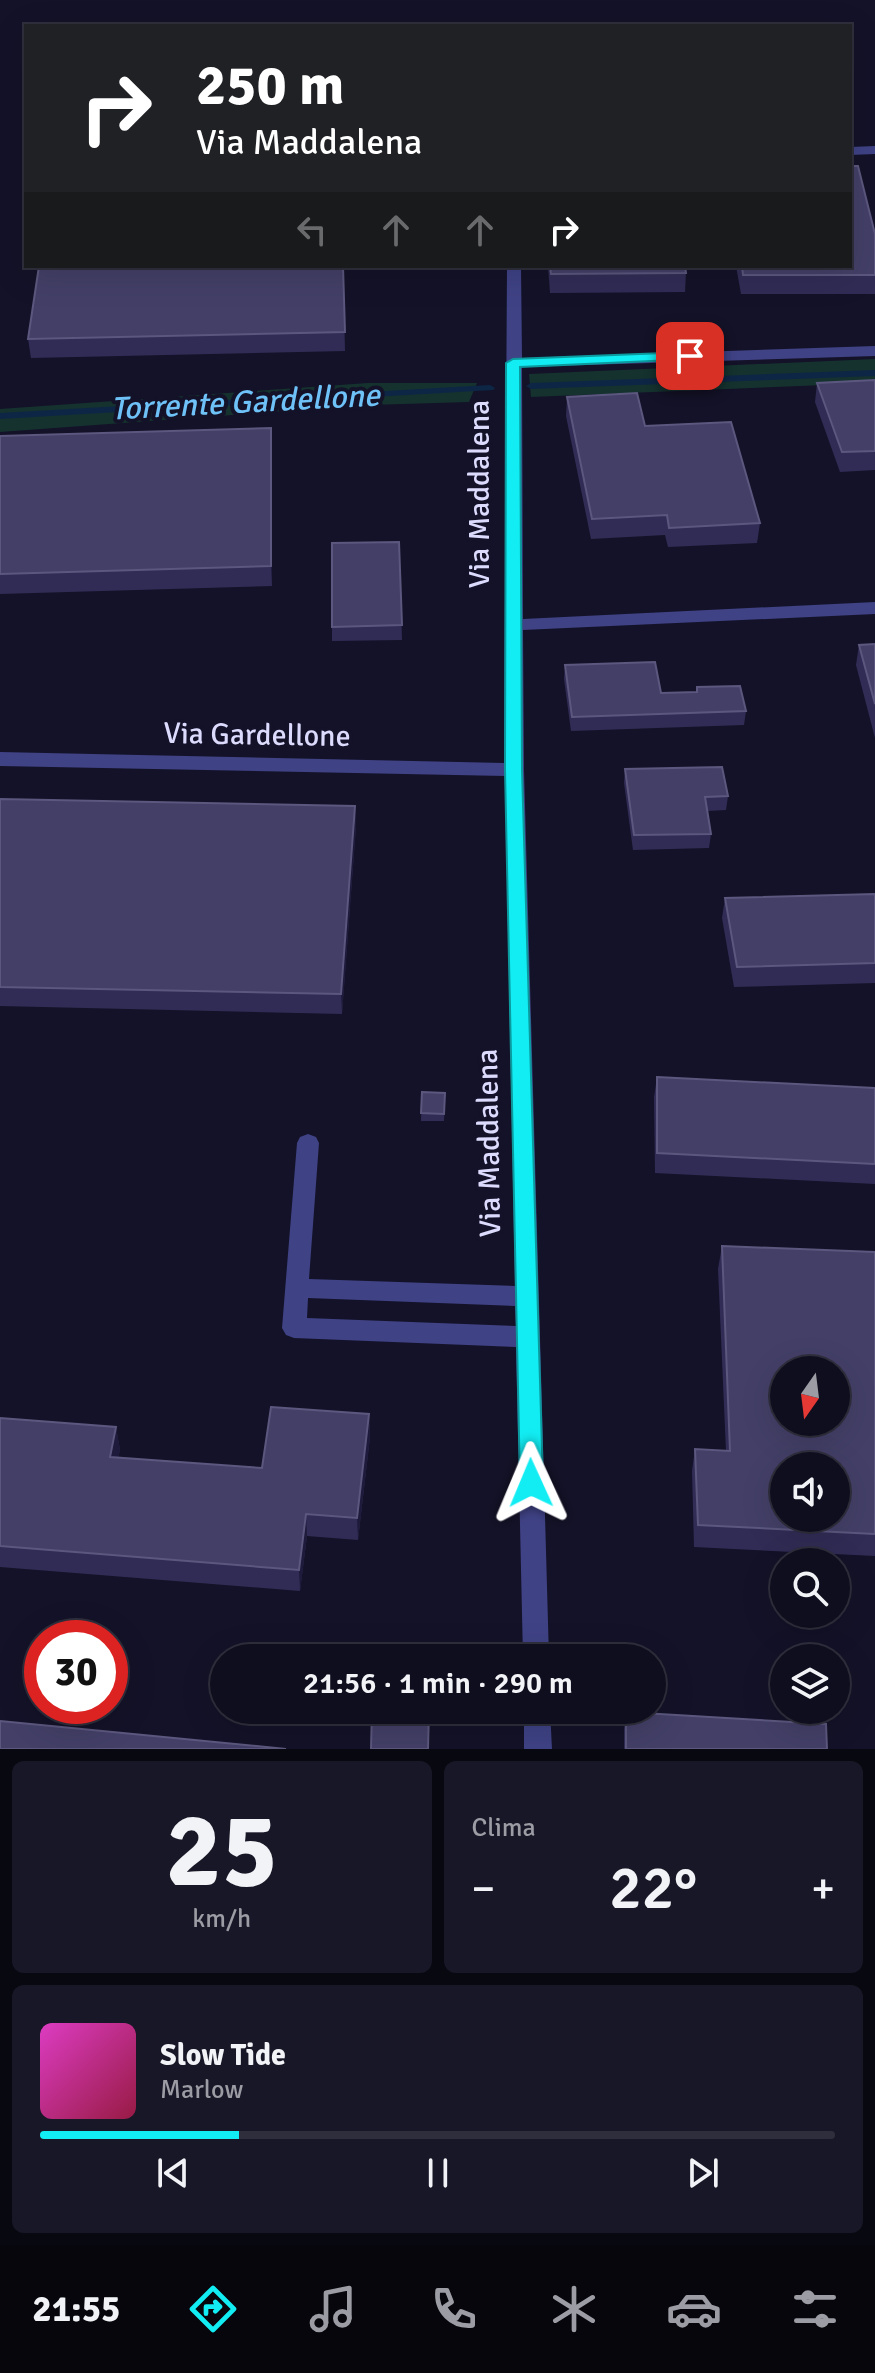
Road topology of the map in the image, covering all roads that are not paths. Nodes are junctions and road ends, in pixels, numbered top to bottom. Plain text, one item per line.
1 (875, 150) edge
2 (852, 151) edge
3 (514, 268) edge
4 (875, 351) edge
5 (513, 363) junction
6 (874, 609) edge
7 (513, 625) junction
8 (0, 759) edge
9 (514, 770) junction
10 (308, 1143) dead end
11 (296, 1288) junction
12 (527, 1296) junction
13 (528, 1337) junction
14 (536, 1644) edge
15 (537, 1724) edge
16 (538, 1749) edge

1 - 2 street
3 - 5 street, Via Maddalena
4 - 5 street, Via Maddalena
5 - 7 street, Via Maddalena
6 - 7 street, Via Maddalena
7 - 9 street, Via Maddalena
8 - 9 street, Via Gardellone
9 - 12 street, Via Maddalena
10 - 11 street
11 - 12 street
11 - 13 street
12 - 13 street, Via Maddalena
13 - 14 street, Via Maddalena
15 - 16 street

